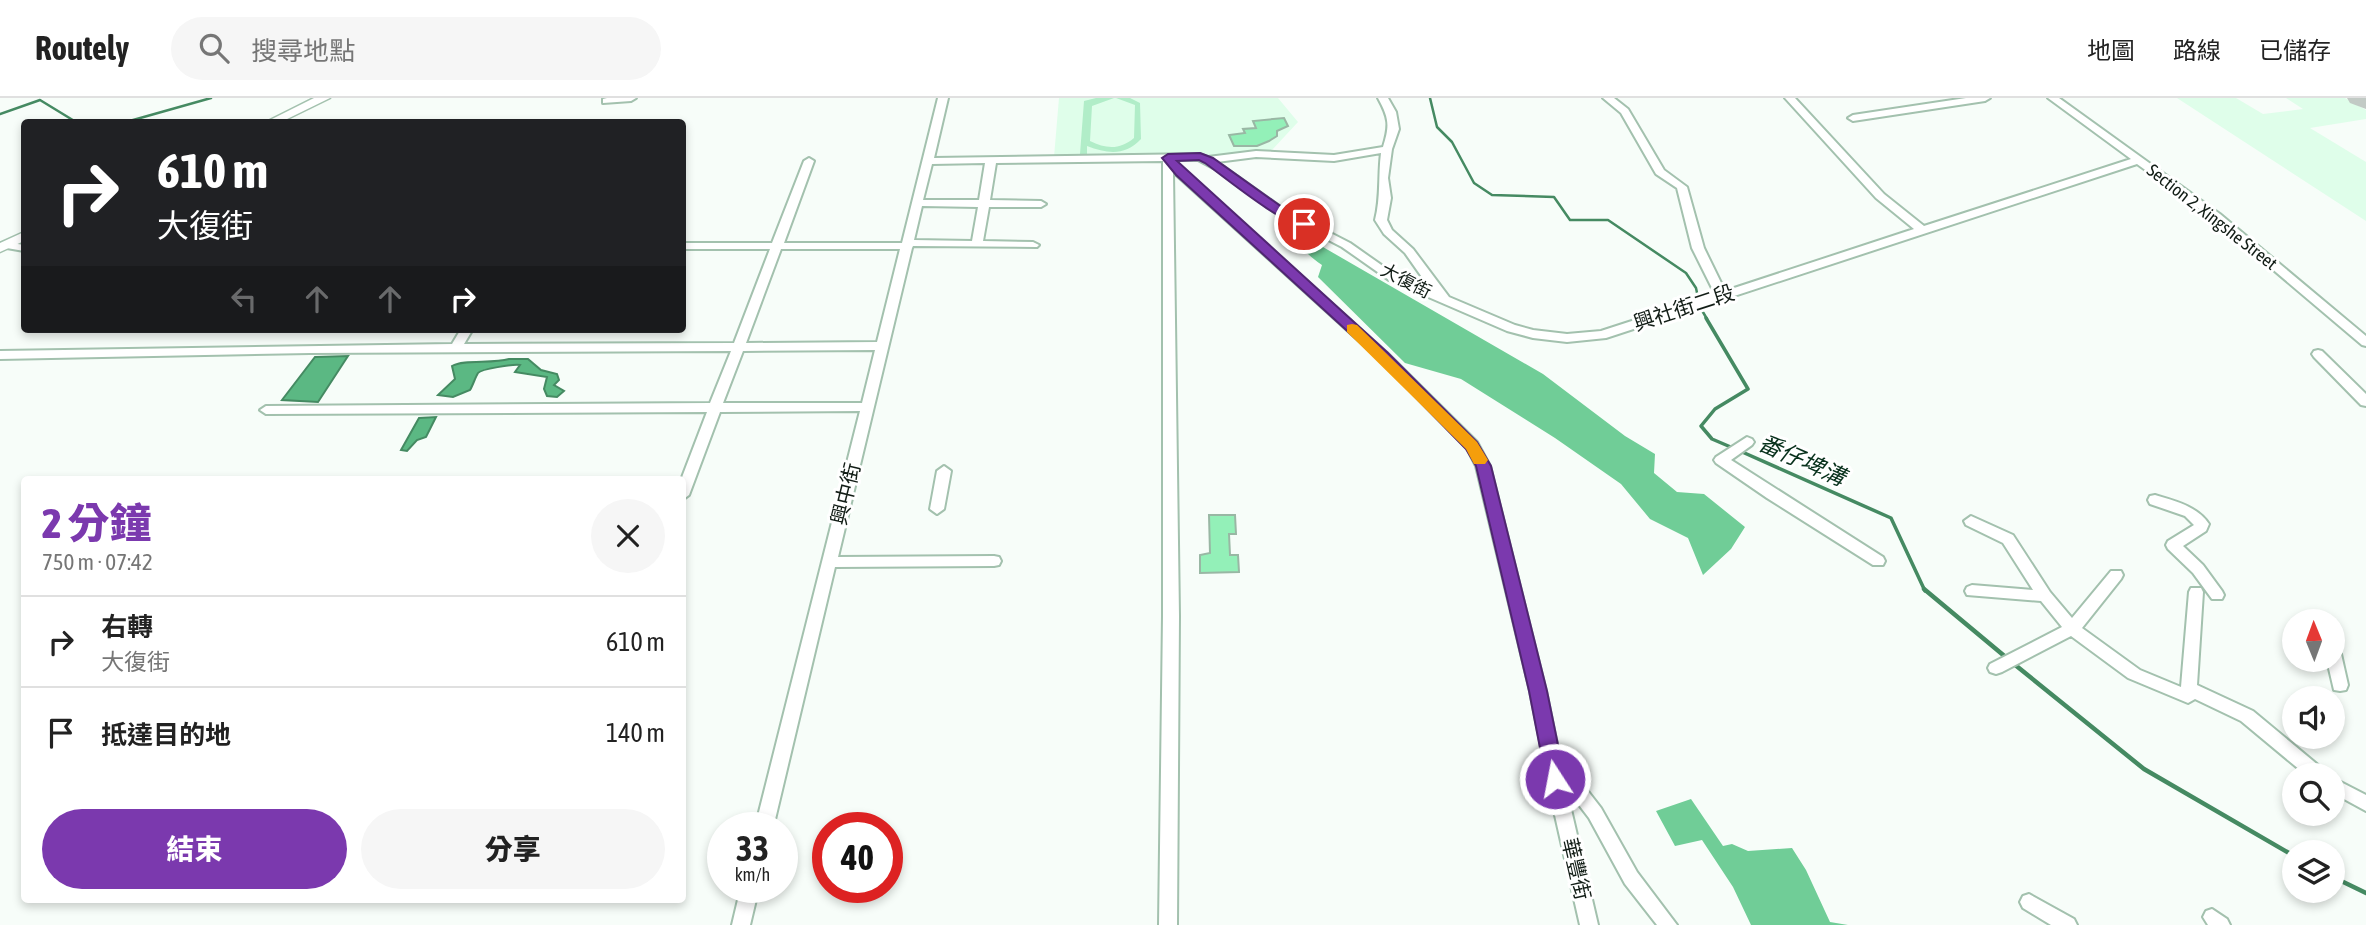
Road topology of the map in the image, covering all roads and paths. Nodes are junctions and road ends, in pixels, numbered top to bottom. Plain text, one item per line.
1 (324, 98) edge
2 (631, 98) edge
3 (943, 98) edge
4 (1382, 98) edge
5 (1608, 98) edge
6 (1790, 98) edge
7 (1985, 98) edge
8 (2053, 98) edge
9 (606, 102) dead end
10 (1853, 118) dead end
11 (278, 119) edge
12 (1387, 149) junction
13 (1168, 158) junction
14 (991, 160) junction
15 (1209, 160) junction
16 (2138, 160) junction
17 (809, 161) dead end
18 (927, 161) junction
19 (918, 203) junction
20 (984, 204) junction
21 (1041, 204) dead end
22 (1922, 230) junction
23 (21, 237) edge
24 (909, 244) junction
25 (978, 244) junction
26 (1033, 245) dead end
27 (3, 246) edge
28 (686, 246) edge
29 (777, 246) junction
30 (21, 248) edge
31 (1722, 296) junction
32 (1445, 300) junction
33 (465, 333) edge
34 (2366, 342) edge
35 (740, 346) junction
36 (883, 346) junction
37 (456, 348) junction
38 (2318, 354) dead end
39 (0, 355) edge
40 (2366, 402) edge
41 (867, 407) junction
42 (717, 408) junction
43 (266, 410) dead end
44 (1747, 442) dead end
45 (944, 471) dead end
46 (686, 485) edge
47 (2155, 500) dead end
48 (937, 509) dead end
49 (1971, 521) dead end
50 (994, 561) dead end
51 (1878, 561) dead end
52 (829, 562) junction
53 (2116, 575) dead end
54 (1972, 592) dead end
55 (2196, 592) dead end
56 (2217, 595) dead end
57 (2045, 596) junction
58 (2072, 629) junction
59 (1996, 668) dead end
60 (2337, 672) edge
61 (2340, 685) dead end
62 (2189, 689) junction
63 (1551, 757) junction
64 (2303, 763) edge
65 (2345, 792) edge
66 (2366, 804) edge
67 (768, 812) edge
68 (2029, 902) dead end
69 (746, 903) edge
70 (741, 925) edge
71 (1168, 925) edge
72 (1589, 925) edge
73 (1668, 925) edge
74 (2068, 925) edge

1 - 11 main road
2 - 9 street
3 - 18 street, 興中街
4 - 12 street, 大復街
5 - 31 street
6 - 22 street
7 - 10 street
8 - 16 street, Section 2, Xingshe Street
12 - 15 street
12 - 32 street, 大復街
13 - 14 street
13 - 15 street
13 - 63 street, 華豐街
13 - 71 street
14 - 18 street
14 - 20 street
15 - 32 street, 大復街
16 - 22 street, 興社街二段
16 - 34 street, Section 2, Xingshe Street
17 - 29 street
18 - 19 street, 興中街
19 - 20 street
19 - 24 street, 興中街
20 - 21 street
20 - 25 street
22 - 31 street, 興社街二段
23 - 27 main road
24 - 25 street
24 - 29 street
24 - 36 street, 興中街
25 - 26 street
27 - 30 street
28 - 29 street
29 - 35 street
31 - 32 street, 興社街二段
33 - 37 street
35 - 36 street
35 - 37 street
35 - 42 street
36 - 41 street, 興中街
37 - 39 street
38 - 40 street
41 - 42 street
41 - 52 street, 興中街
42 - 43 street
42 - 46 street
44 - 51 street
45 - 48 street
47 - 56 street
49 - 57 street
50 - 52 street
52 - 67 street, 興中街
53 - 58 street
54 - 57 street
55 - 62 street
57 - 58 street
58 - 59 street
58 - 62 street
60 - 61 street
62 - 64 street
63 - 72 street, 華豐街
63 - 73 street
65 - 66 street
68 - 74 street
69 - 70 street

